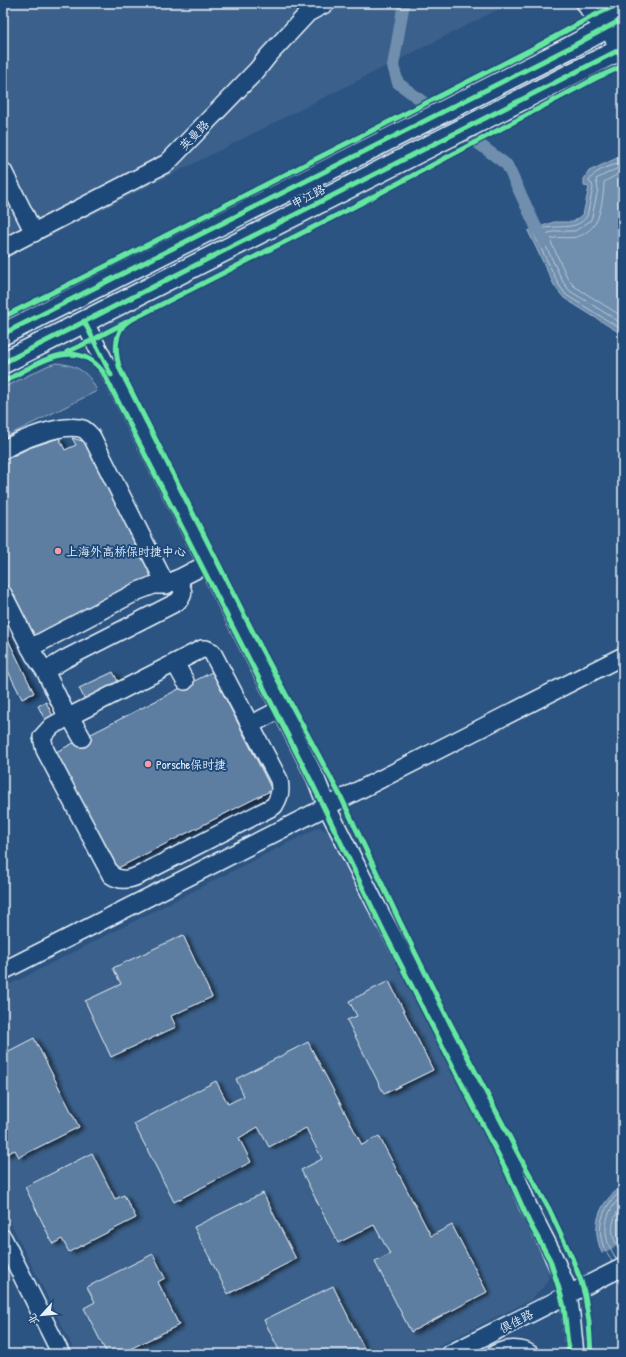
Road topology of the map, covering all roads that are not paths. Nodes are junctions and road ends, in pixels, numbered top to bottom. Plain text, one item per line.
1 (327, 3) edge
2 (585, 3) edge
3 (610, 3) edge
4 (616, 23) edge
5 (622, 52) edge
6 (3, 171) edge
7 (34, 233) junction
8 (3, 248) edge
9 (84, 321) junction
10 (3, 334) edge
11 (3, 363) edge
12 (3, 450) edge
13 (207, 564) junction
14 (172, 582) junction
15 (3, 594) edge
16 (30, 648) junction
17 (623, 656) edge
18 (175, 663) junction
19 (45, 671) junction
20 (184, 681) dead end
21 (274, 712) dead end
22 (69, 717) junction
23 (250, 725) junction
24 (82, 738) dead end
25 (327, 807) junction
26 (147, 864) junction
27 (161, 892) junction
28 (3, 971) edge
29 (3, 1238) edge
30 (623, 1267) edge
31 (575, 1291) junction
32 (61, 1354) edge
33 (450, 1354) edge
34 (495, 1354) edge
35 (530, 1354) edge
36 (575, 1354) edge

1 - 7 street, 英曼路
2 - 4 street
3 - 4 street
4 - 5 street
4 - 10 main road, 申江路
5 - 9 main road, 申江路
6 - 7 street
7 - 8 street, 英曼路
9 - 11 main road, 申江路
9 - 13 street
12 - 14 street
13 - 14 street
13 - 25 street
14 - 16 street
14 - 19 street
15 - 16 street
16 - 19 street
17 - 25 street
18 - 20 street
18 - 22 street
18 - 23 street
19 - 22 street
21 - 23 street
22 - 24 street
22 - 26 street
23 - 26 street
25 - 27 street
25 - 31 street
26 - 27 street
27 - 28 street
29 - 32 street
30 - 31 street, 俱佳路
31 - 33 street, 俱佳路
31 - 36 street
34 - 35 street

